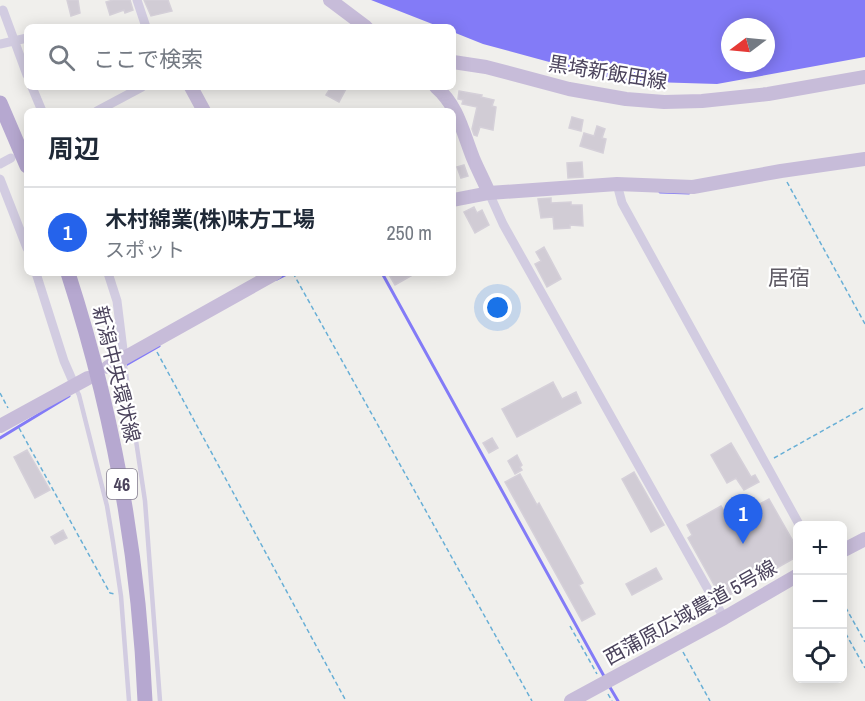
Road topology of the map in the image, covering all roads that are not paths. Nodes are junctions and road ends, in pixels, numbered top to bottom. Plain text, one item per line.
1 (137, 0) edge
2 (330, 0) edge
3 (3, 10) dead end
4 (145, 24) edge
5 (362, 24) edge
6 (24, 39) edge
7 (13, 41) junction
8 (0, 44) edge
9 (456, 62) edge
10 (24, 68) edge
11 (865, 77) edge
12 (33, 90) edge
13 (136, 90) edge
14 (193, 90) edge
15 (440, 90) edge
16 (0, 103) edge
17 (41, 108) edge
18 (104, 108) edge
19 (202, 108) edge
20 (453, 108) edge
21 (456, 113) edge
22 (11, 158) dead end
23 (24, 159) edge
24 (865, 159) edge
25 (0, 164) edge
26 (0, 179) edge
27 (617, 184) junction
28 (489, 193) junction
29 (456, 199) edge
30 (24, 240) edge
31 (37, 276) edge
32 (69, 276) edge
33 (109, 276) edge
34 (271, 276) edge
35 (124, 358) junction
36 (108, 366) dead end
37 (88, 378) dead end
38 (74, 384) junction
39 (0, 426) edge
40 (798, 521) edge
41 (865, 538) edge
42 (847, 549) edge
43 (793, 578) edge
44 (724, 618) junction
45 (129, 701) edge
46 (145, 701) edge
47 (160, 701) edge
48 (571, 701) edge

1 - 4 street
2 - 5 street
3 - 7 street
6 - 7 street
7 - 8 street
7 - 10 street
9 - 11 street, 黒埼新飯田線
12 - 17 street
13 - 18 street
14 - 19 street
15 - 20 street
16 - 23 main road
21 - 28 street
22 - 25 street
24 - 27 street
26 - 30 street
27 - 28 street
27 - 40 street
28 - 29 street
28 - 44 street
31 - 38 street
32 - 46 main road, 新潟中央環状線 / 46
33 - 35 street
34 - 35 street
35 - 36 street
35 - 47 lane
37 - 38 street
38 - 39 street
38 - 45 lane
41 - 42 street
43 - 44 street, 西蒲原広域農道 5号線
44 - 48 street, 西蒲原広域農道 5号線

